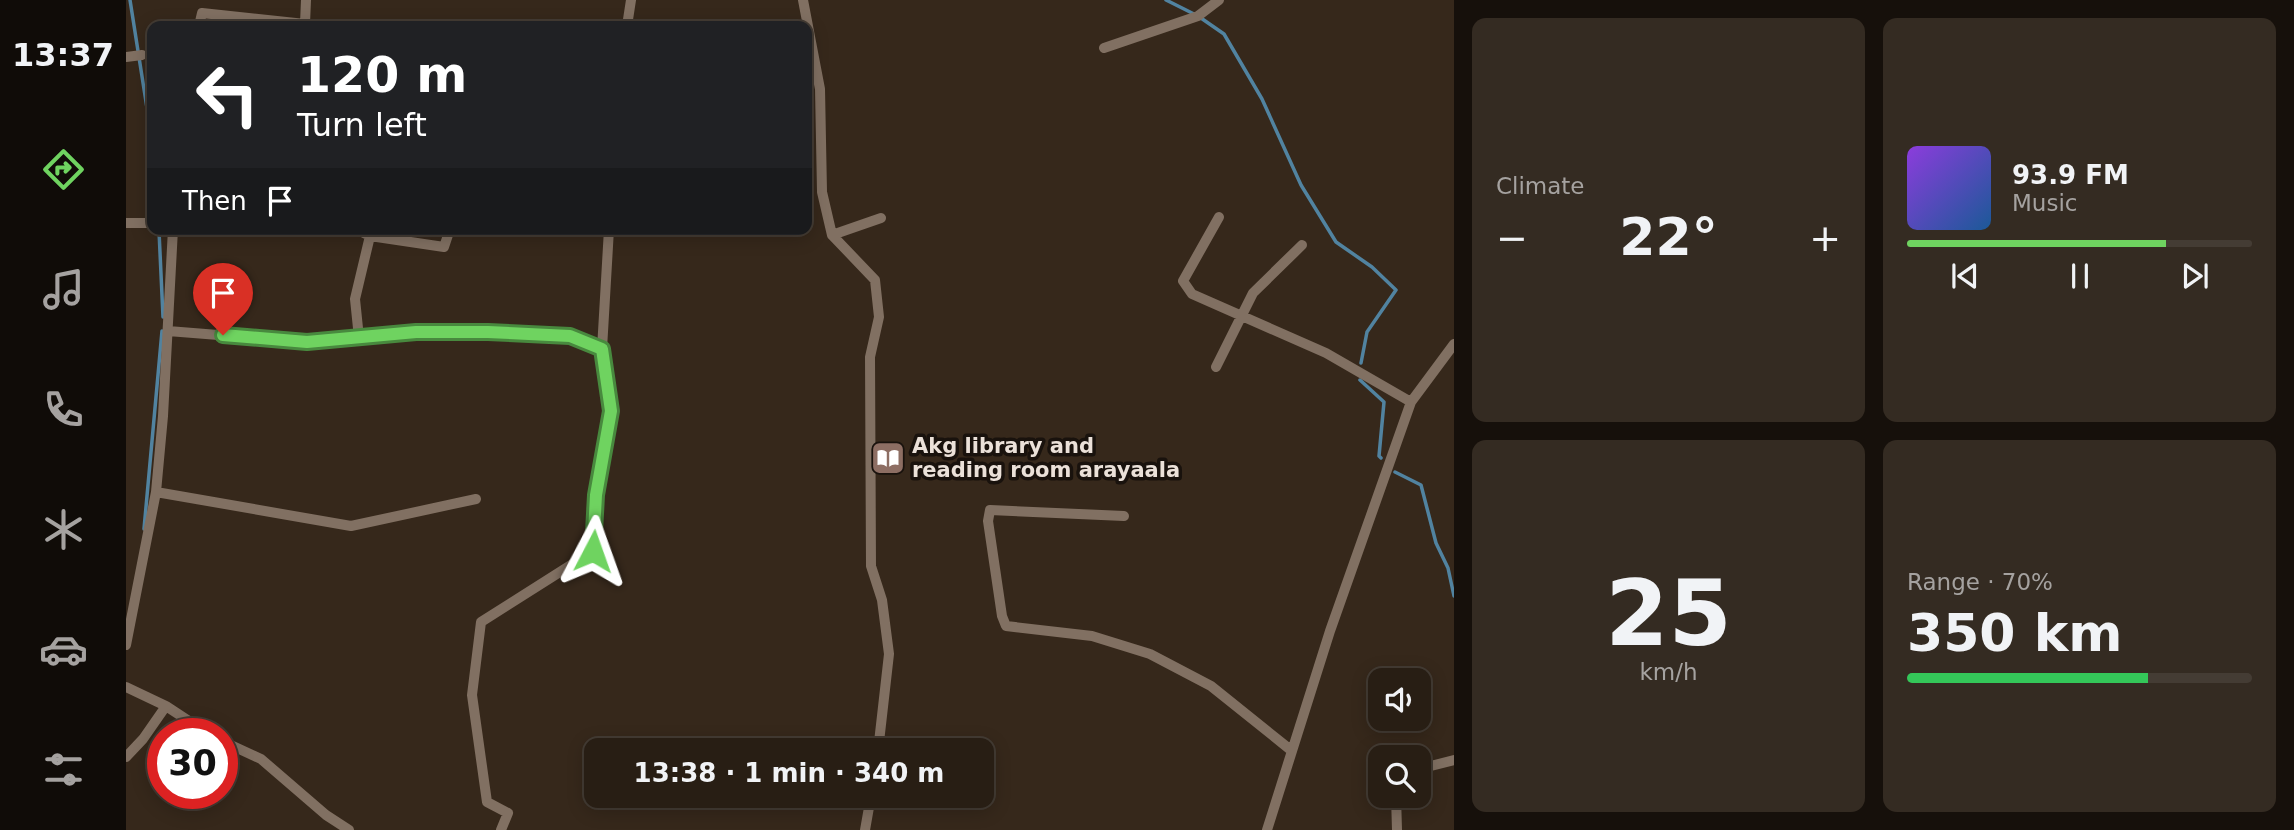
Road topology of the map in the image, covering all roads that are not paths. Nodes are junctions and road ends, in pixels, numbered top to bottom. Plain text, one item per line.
1 (306, 0) edge
2 (631, 0) edge
3 (803, 0) edge
4 (1219, 0) edge
5 (200, 21) edge
6 (277, 21) edge
7 (305, 21) edge
8 (628, 21) edge
9 (807, 21) edge
10 (812, 47) edge
11 (1104, 48) dead end
12 (142, 55) dead end
13 (126, 57) edge
14 (1219, 217) dead end
15 (881, 218) dead end
16 (126, 223) edge
17 (147, 223) edge
18 (173, 235) edge
19 (448, 235) edge
20 (609, 235) edge
21 (832, 235) junction
22 (370, 236) joint
23 (1301, 245) dead end
24 (1242, 316) junction
25 (168, 331) junction
26 (359, 338) junction
27 (1454, 344) edge
28 (602, 349) junction
29 (1216, 367) dead end
30 (1411, 402) junction
31 (156, 492) junction
32 (476, 499) dead end
33 (1124, 516) dead end
34 (126, 645) edge
35 (126, 687) edge
36 (166, 706) junction
37 (184, 718) edge
38 (879, 738) edge
39 (238, 748) edge
40 (1292, 751) junction
41 (126, 757) edge
42 (1454, 760) edge
43 (1431, 765) edge
44 (869, 808) edge
45 (1396, 808) edge
46 (349, 830) edge
47 (501, 830) edge
48 (865, 830) edge
49 (1267, 830) edge
50 (1397, 830) edge

1 - 7 street
2 - 8 street
3 - 9 street
4 - 11 street
5 - 6 street
10 - 21 street
12 - 13 street
14 - 24 street
15 - 21 street
16 - 17 street
18 - 25 street
19 - 22 street
20 - 28 street
21 - 38 street
22 - 26 street
23 - 24 street
24 - 29 street
24 - 30 street
25 - 26 street
25 - 31 street
26 - 28 street
27 - 30 street
28 - 47 street
30 - 40 street
31 - 32 street
31 - 34 street
33 - 40 street
35 - 36 street
36 - 37 street
36 - 41 street
39 - 46 street
40 - 49 street
42 - 43 street
44 - 48 street
45 - 50 street

